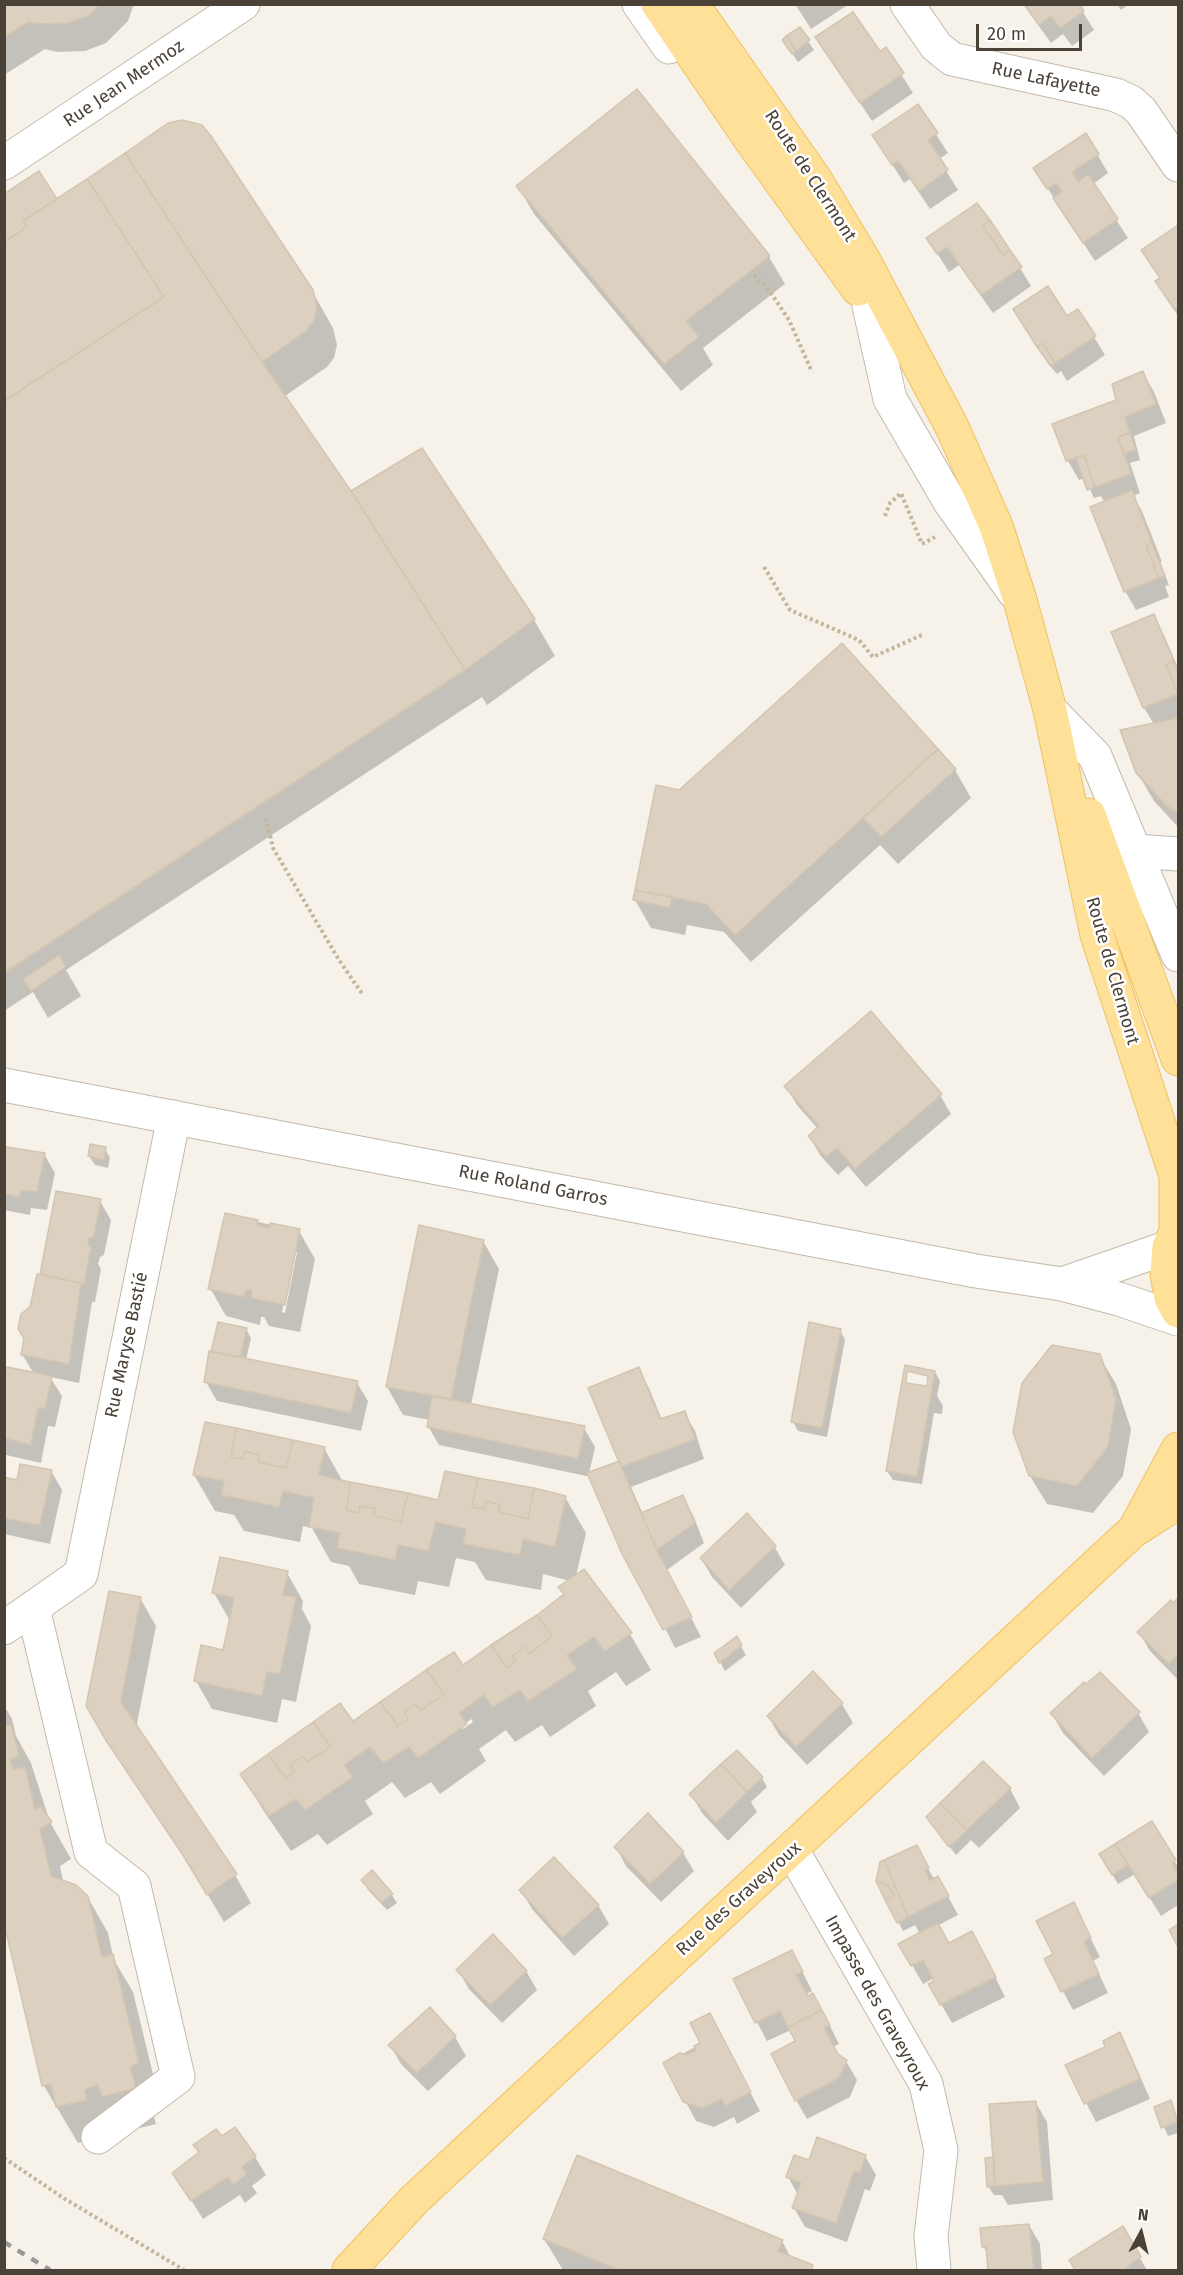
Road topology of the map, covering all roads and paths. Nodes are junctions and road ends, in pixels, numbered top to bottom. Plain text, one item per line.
1 (243, 4) edge
2 (639, 4) edge
3 (658, 4) edge
4 (692, 4) edge
5 (907, 4) edge
6 (748, 136) junction
7 (4, 163) edge
8 (1179, 165) edge
9 (754, 275) dead end
10 (869, 306) junction
11 (915, 356) junction
12 (812, 372) dead end
13 (764, 567) dead end
14 (1020, 600) junction
15 (924, 634) dead end
16 (1050, 710) junction
17 (266, 818) dead end
18 (1135, 851) junction
19 (1179, 854) edge
20 (1179, 955) edge
21 (363, 995) dead end
22 (1179, 1059) edge
23 (4, 1085) edge
24 (174, 1117) junction
25 (1175, 1234) edge
26 (1062, 1284) junction
27 (1179, 1311) edge
28 (1179, 1319) edge
29 (1179, 1449) edge
30 (1179, 1502) edge
31 (1133, 1532) junction
32 (33, 1608) junction
33 (4, 1628) edge
34 (792, 1851) junction
35 (98, 2137) dead end
36 (4, 2158) edge
37 (184, 2271) edge
38 (349, 2271) edge
39 (934, 2271) edge

1 - 7 street, Rue Jean Mermoz
2 - 6 street, Route de Clermont
3 - 6 main road, Route de Clermont
4 - 11 main road, Route de Clermont
5 - 8 street, Rue Lafayette
6 - 10 main road, Route de Clermont
9 - 12 path
10 - 11 main road, Route de Clermont
10 - 14 street
11 - 14 main road, Route de Clermont
13 - 15 path
14 - 16 main road, Route de Clermont
16 - 18 street
16 - 22 main road, Route de Clermont
16 - 25 main road, Route de Clermont
17 - 21 path
18 - 19 street
18 - 20 street
23 - 24 street, Rue Roland Garros
24 - 26 street, Rue Roland Garros
24 - 32 street, Rue Maryse Bastié
25 - 26 street, Rue Roland Garros
25 - 27 main road, Route de Clermont
26 - 28 street, Rue Roland Garros
29 - 31 main road, Rue des Graveyroux
30 - 31 main road, Rue des Graveyroux
31 - 34 main road, Rue des Graveyroux
32 - 33 street
32 - 35 street
34 - 38 main road, Rue des Graveyroux
34 - 39 street, Impasse des Graveyroux
36 - 37 path

